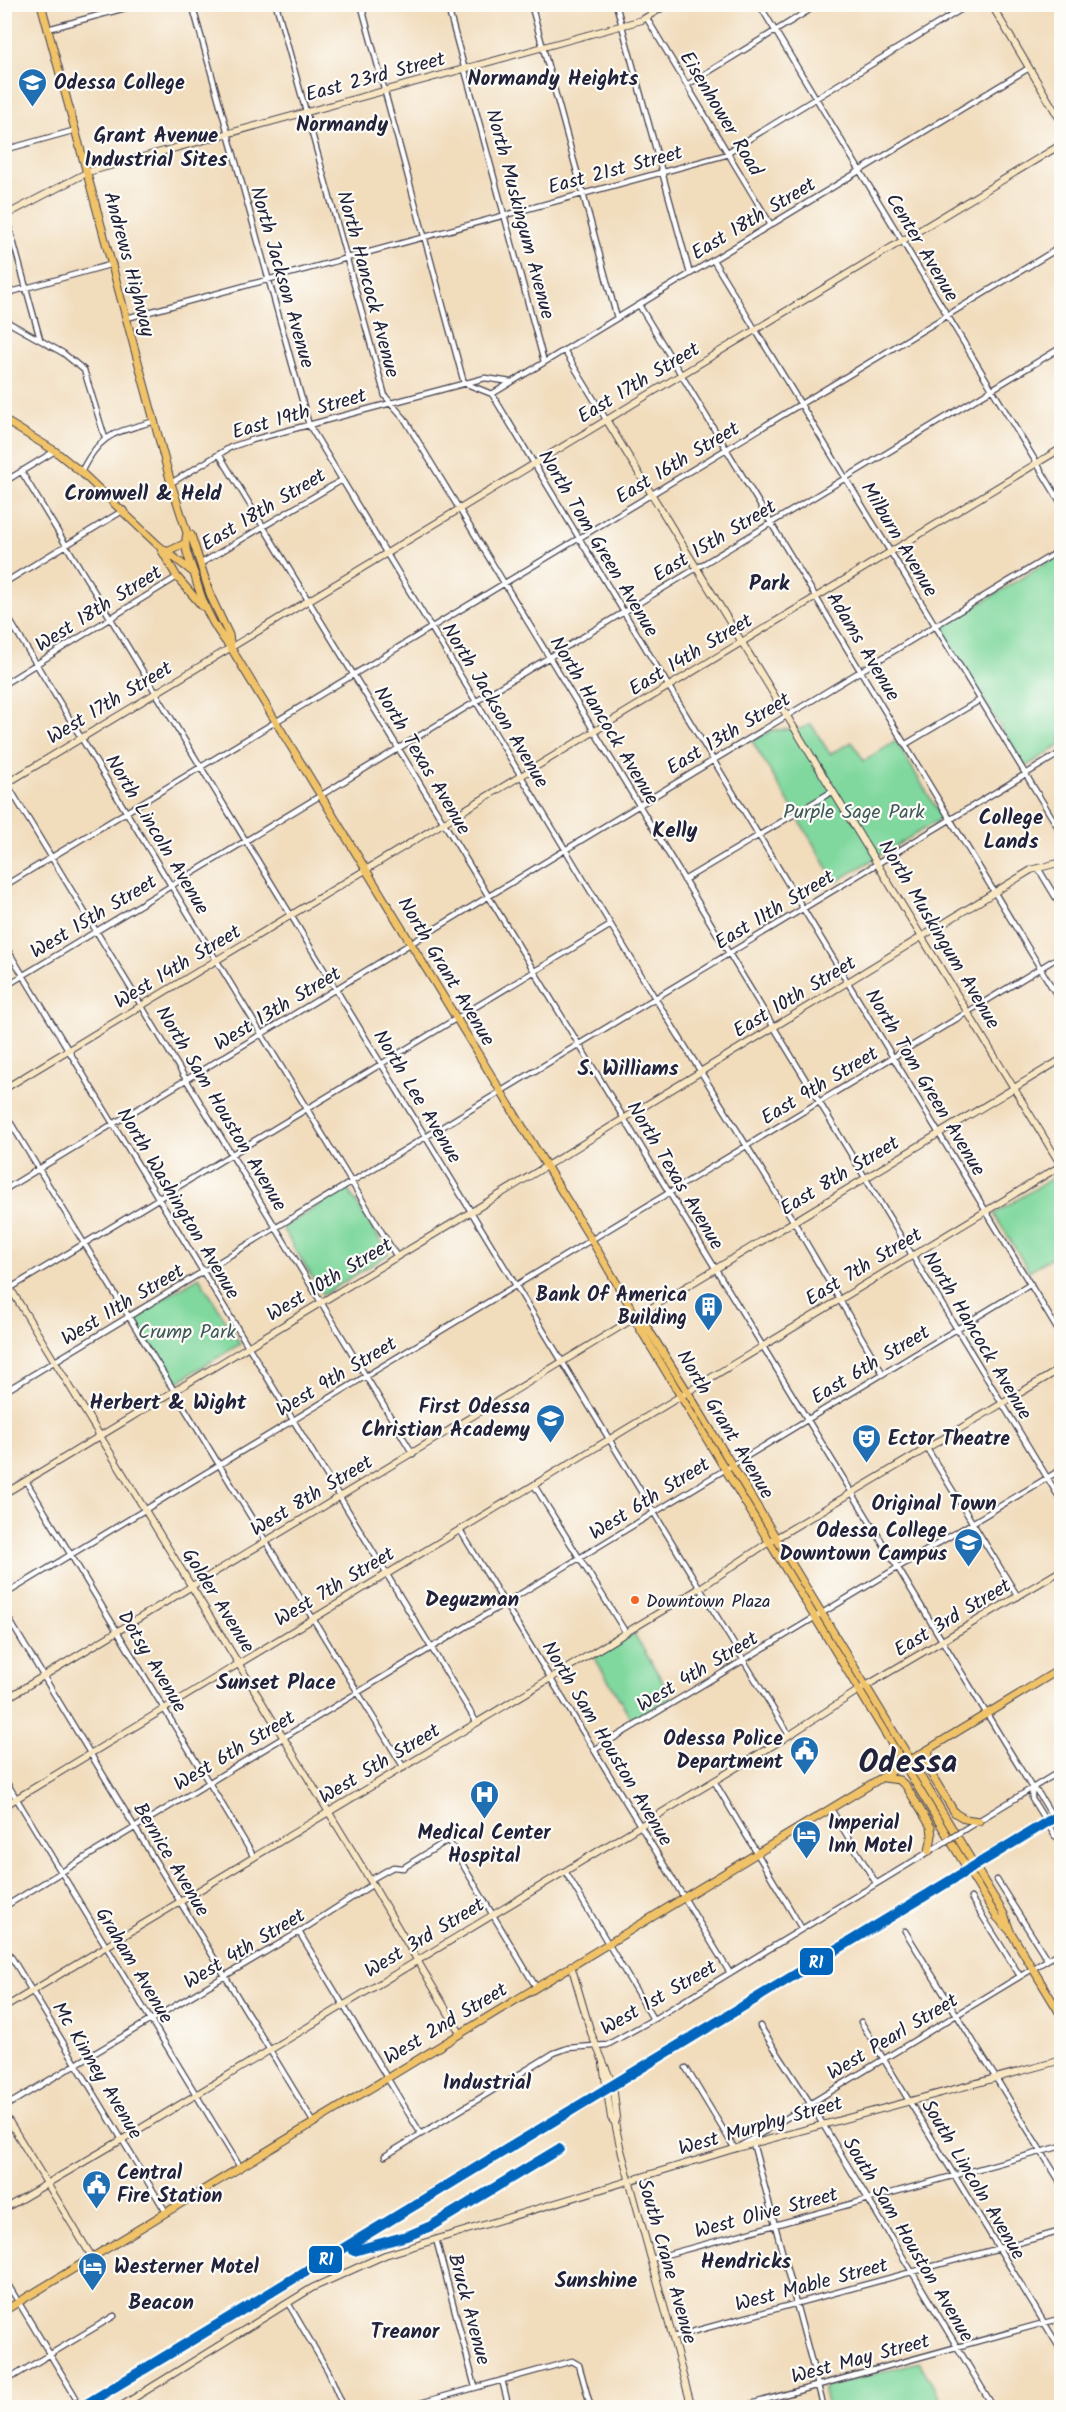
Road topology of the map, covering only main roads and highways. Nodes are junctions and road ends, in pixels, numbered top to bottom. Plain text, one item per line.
1 (41, 4) edge
2 (4, 420) edge
3 (187, 533) junction
4 (184, 544) junction
5 (158, 545) junction
6 (167, 552) junction
7 (193, 573) junction
8 (207, 585) junction
9 (205, 610) junction
10 (231, 648) junction
11 (684, 1393) junction
12 (818, 1615) junction
13 (1061, 1669) edge
14 (929, 1751) junction
15 (908, 1763) junction
16 (884, 1778) junction
17 (979, 1821) road end
18 (929, 1851) road end
19 (1062, 2017) edge
20 (4, 2311) edge

1 - 3 main road, Andrews Highway
2 - 5 main road
3 - 4 main road
3 - 8 main road, Andrews Highway
4 - 6 main road
4 - 7 main road
5 - 6 main road
5 - 9 main road
6 - 7 main road
7 - 8 main road
7 - 9 main road
8 - 10 main road, North Grant Avenue
9 - 10 main road, North Grant Avenue
10 - 11 main road, North Grant Avenue
11 - 12 main road, North Grant Avenue
11 - 12 main road, North Grant Avenue
12 - 15 main road, North Grant Avenue
13 - 14 main road, West 2nd Street
14 - 15 main road, West 2nd Street
14 - 17 main road
15 - 16 main road, West 2nd Street
15 - 19 main road, North Grant Avenue
16 - 18 main road
16 - 20 main road, West 2nd Street

